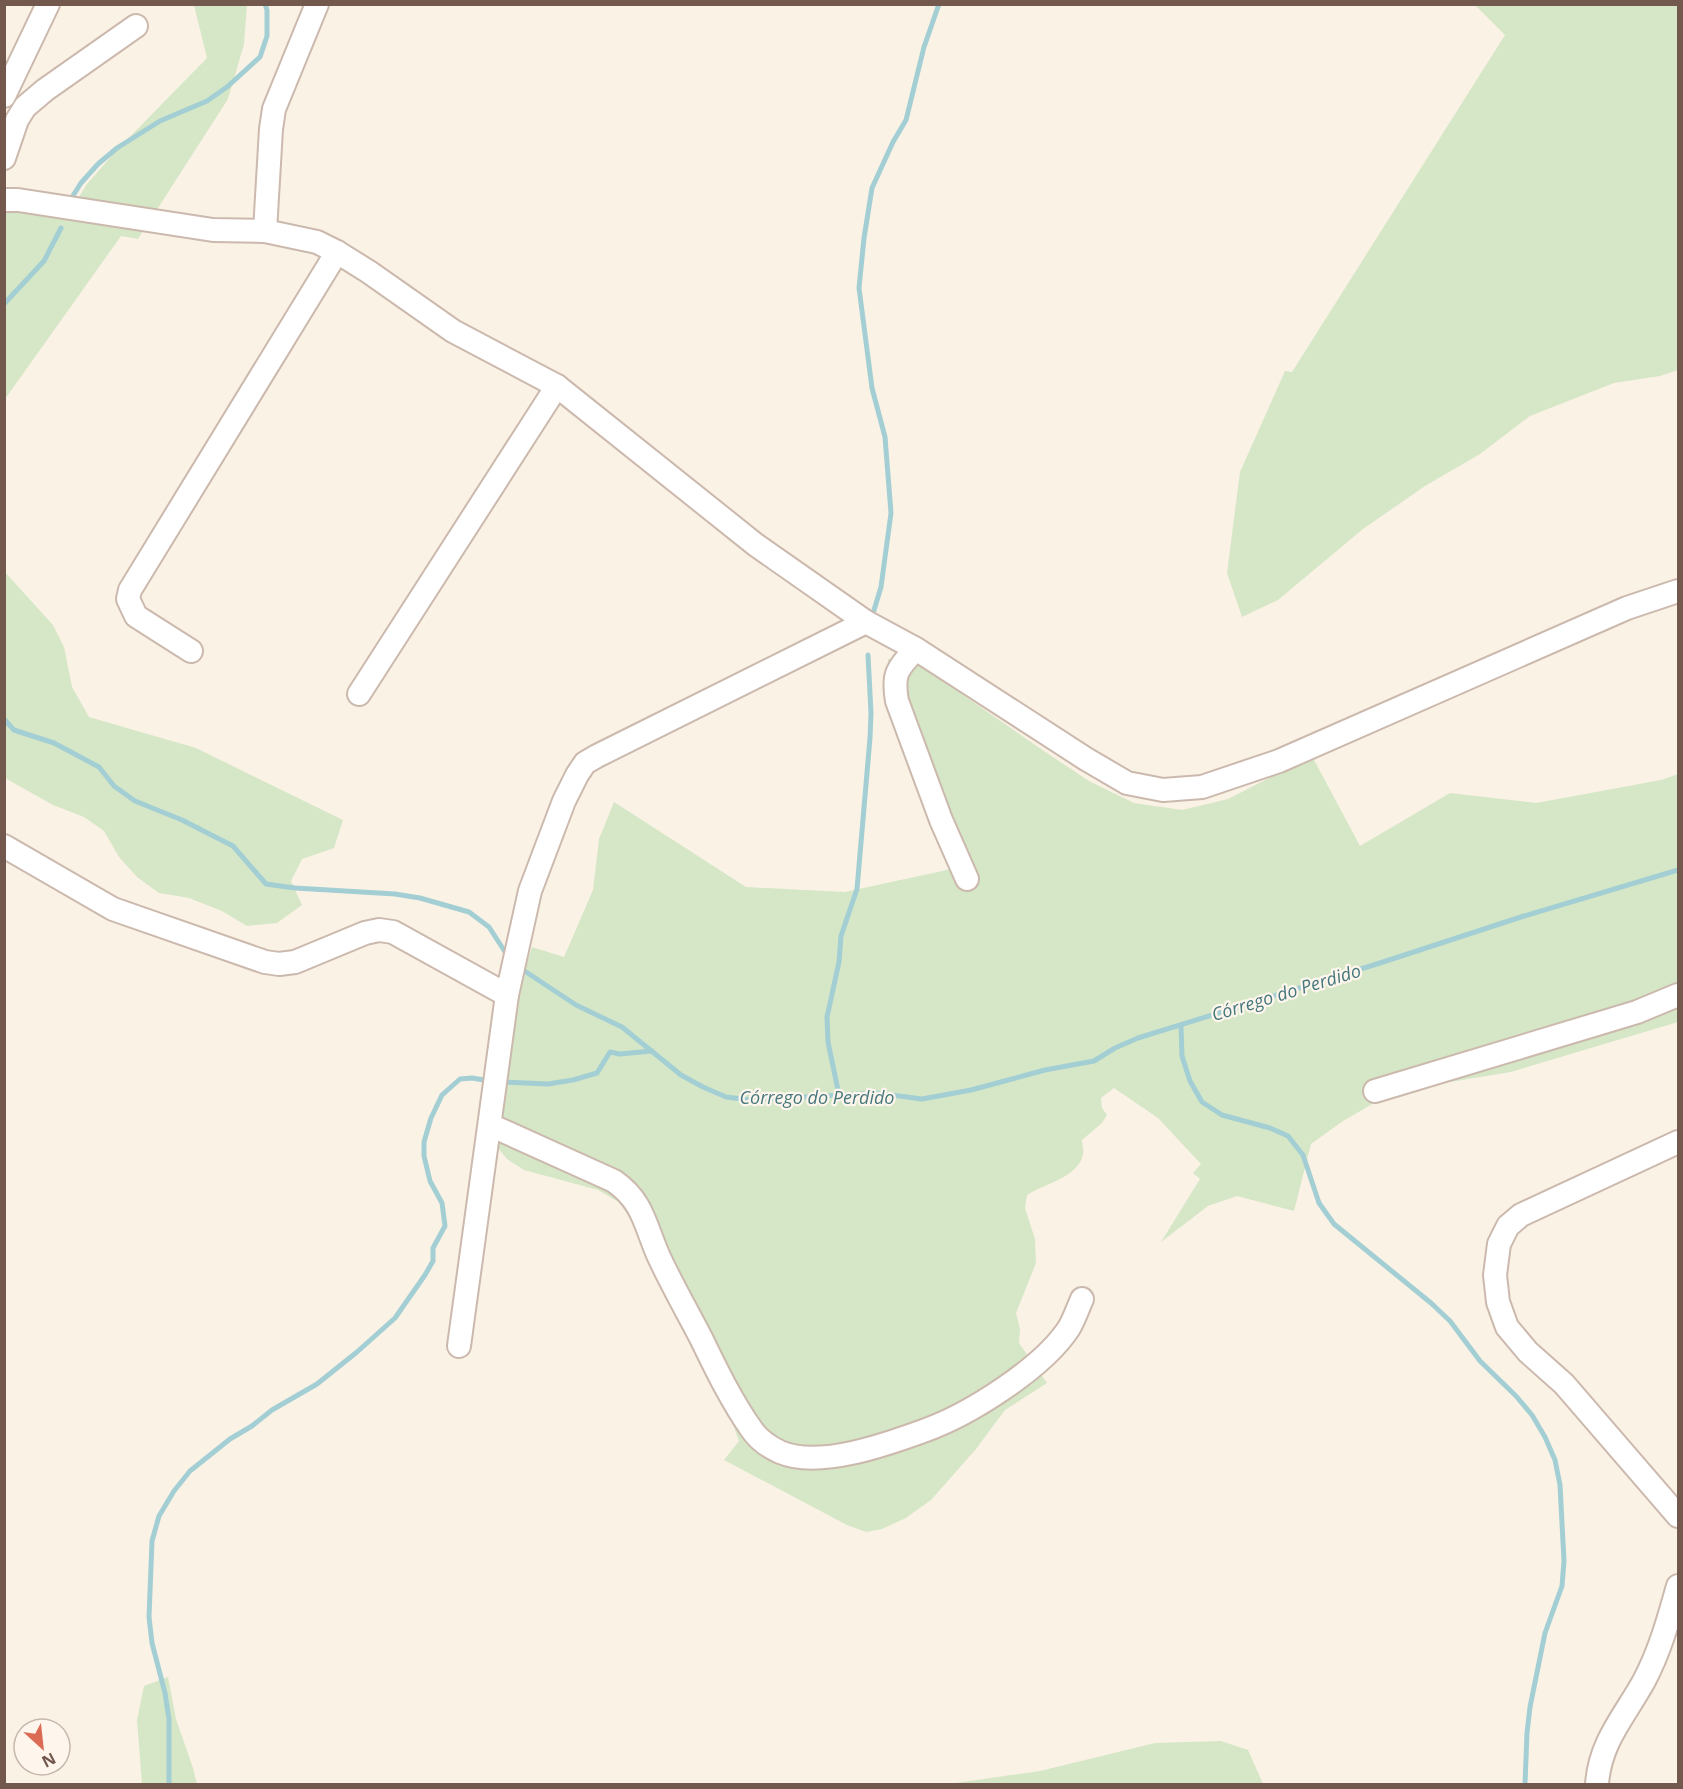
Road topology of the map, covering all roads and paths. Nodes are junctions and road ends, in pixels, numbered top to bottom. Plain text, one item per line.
1 (48, 4) edge
2 (316, 4) edge
3 (136, 26) dead end
4 (4, 96) edge
5 (4, 158) edge
6 (4, 200) edge
7 (265, 231) junction
8 (337, 252) junction
9 (557, 386) junction
10 (1678, 591) edge
11 (866, 622) junction
12 (916, 649) junction
13 (191, 651) dead end
14 (359, 694) dead end
15 (4, 846) edge
16 (968, 879) dead end
17 (507, 995) junction
18 (1678, 995) edge
19 (1376, 1091) dead end
20 (490, 1125) junction
21 (1678, 1142) edge
22 (1082, 1299) dead end
23 (459, 1346) dead end
24 (1678, 1516) edge
25 (1678, 1586) edge
26 (1598, 1785) edge

1 - 4 street
2 - 7 street
3 - 5 street
6 - 7 street
7 - 8 street
8 - 9 street
8 - 13 street
9 - 11 street
9 - 14 street
10 - 12 street
11 - 12 street
11 - 17 street
12 - 16 street
15 - 17 street
17 - 20 street
18 - 19 street
20 - 22 street
20 - 23 street
21 - 24 street
25 - 26 street

